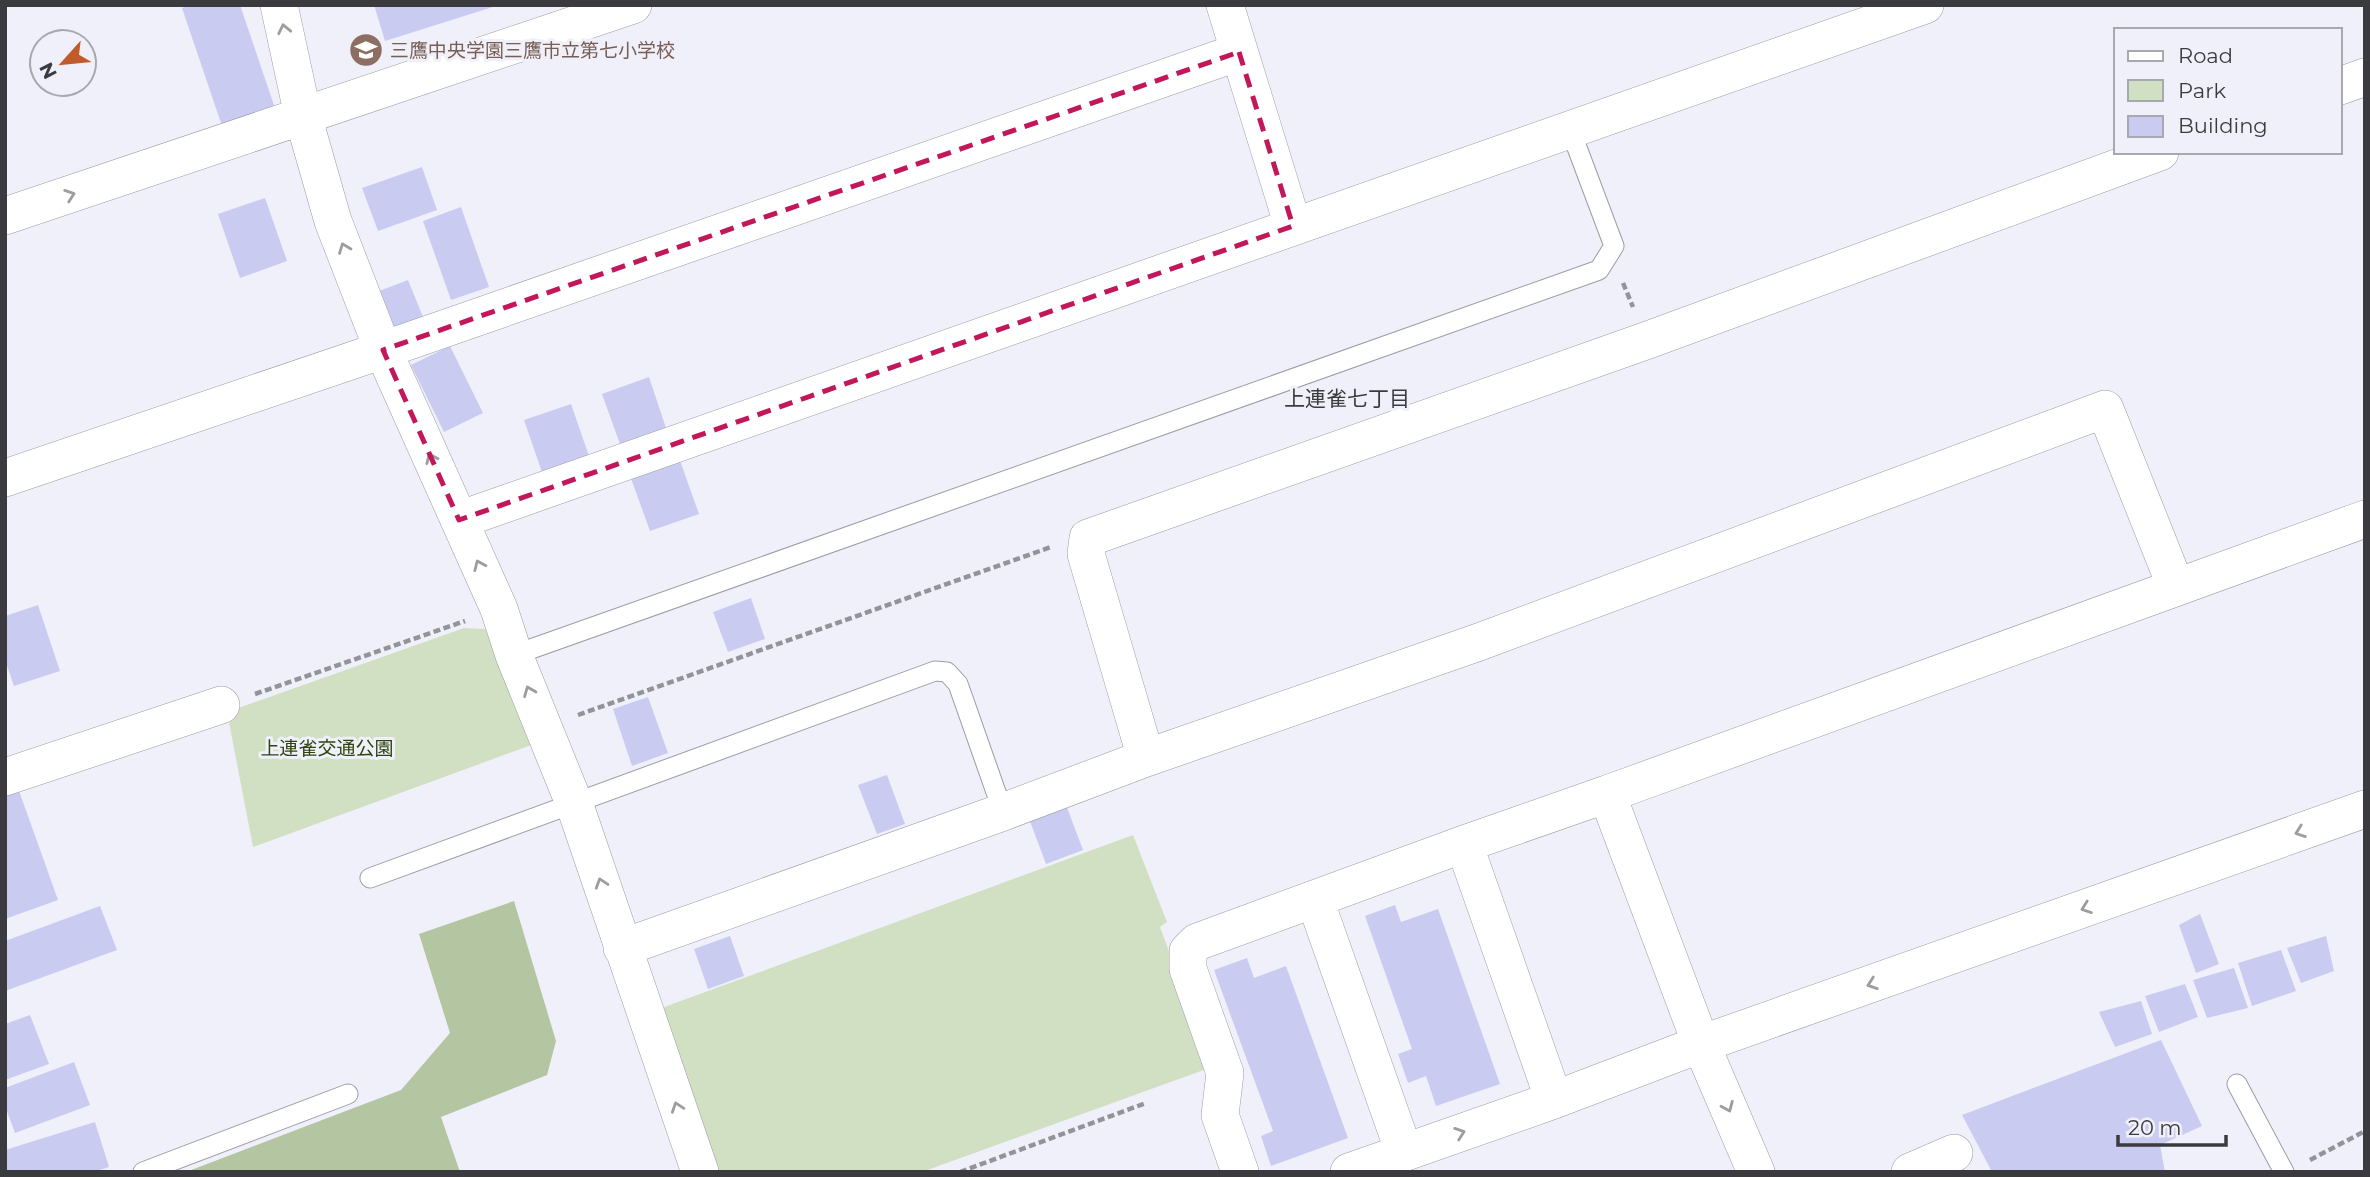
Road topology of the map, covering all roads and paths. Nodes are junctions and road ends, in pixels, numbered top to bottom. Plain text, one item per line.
1 (279, 5) edge
2 (633, 5) edge
3 (1225, 5) edge
4 (1925, 5) edge
5 (1239, 52) junction
6 (2365, 77) edge
7 (2342, 85) edge
8 (303, 116) junction
9 (1570, 129) junction
10 (2155, 154) edge
11 (5, 216) edge
12 (1293, 226) junction
13 (1610, 254) junction
14 (1648, 340) junction
15 (383, 350) junction
16 (5, 478) edge
17 (2365, 519) edge
18 (459, 520) junction
19 (1088, 538) junction
20 (2176, 587) junction
21 (499, 609) junction
22 (514, 655) junction
23 (221, 705) joint
24 (544, 727) junction
25 (1146, 758) junction
26 (5, 777) edge
27 (1607, 794) junction
28 (575, 803) junction
29 (2365, 809) edge
30 (1003, 812) junction
31 (1464, 844) junction
32 (370, 878) dead end
33 (1315, 900) junction
34 (622, 948) junction
35 (1701, 1044) junction
36 (2237, 1084) dead end
37 (348, 1094) dead end
38 (1555, 1100) junction
39 (1146, 1103) dead end
40 (2365, 1131) edge
41 (1404, 1152) junction
42 (1954, 1153) dead end
43 (2306, 1162) dead end
44 (143, 1172) edge
45 (700, 1172) edge
46 (960, 1172) edge
47 (1240, 1172) edge
48 (1349, 1172) edge
49 (1756, 1172) edge
50 (1910, 1172) edge
51 (2284, 1172) edge

8 -> 1 street
2 - 8 street
3 - 5 street
4 - 9 street
5 - 12 street
5 - 15 street
6 - 7 street
11 -> 8 street
15 -> 8 street
9 - 12 street
9 - 13 lane
10 - 14 street
12 - 18 street
13 - 14 path
13 - 22 lane
14 - 19 street
15 - 16 street
18 -> 15 street
17 - 20 street
21 -> 18 street
19 - 24 path
19 - 25 street
20 - 25 street
20 - 27 street
21 - 22 street
21 - 23 path
24 -> 22 street
23 - 26 street
24 - 28 street
25 - 30 street
27 - 31 street
27 - 35 street
28 - 30 lane
28 - 32 lane
34 -> 28 street
29 -> 35 street
30 - 34 street
31 - 33 street
31 - 38 street
33 - 41 street
33 - 47 street
45 -> 34 street
35 - 38 street
35 -> 49 street
36 - 51 lane
37 - 44 lane
41 -> 38 street
39 - 46 path
40 - 43 path
41 - 48 street
42 - 50 street

